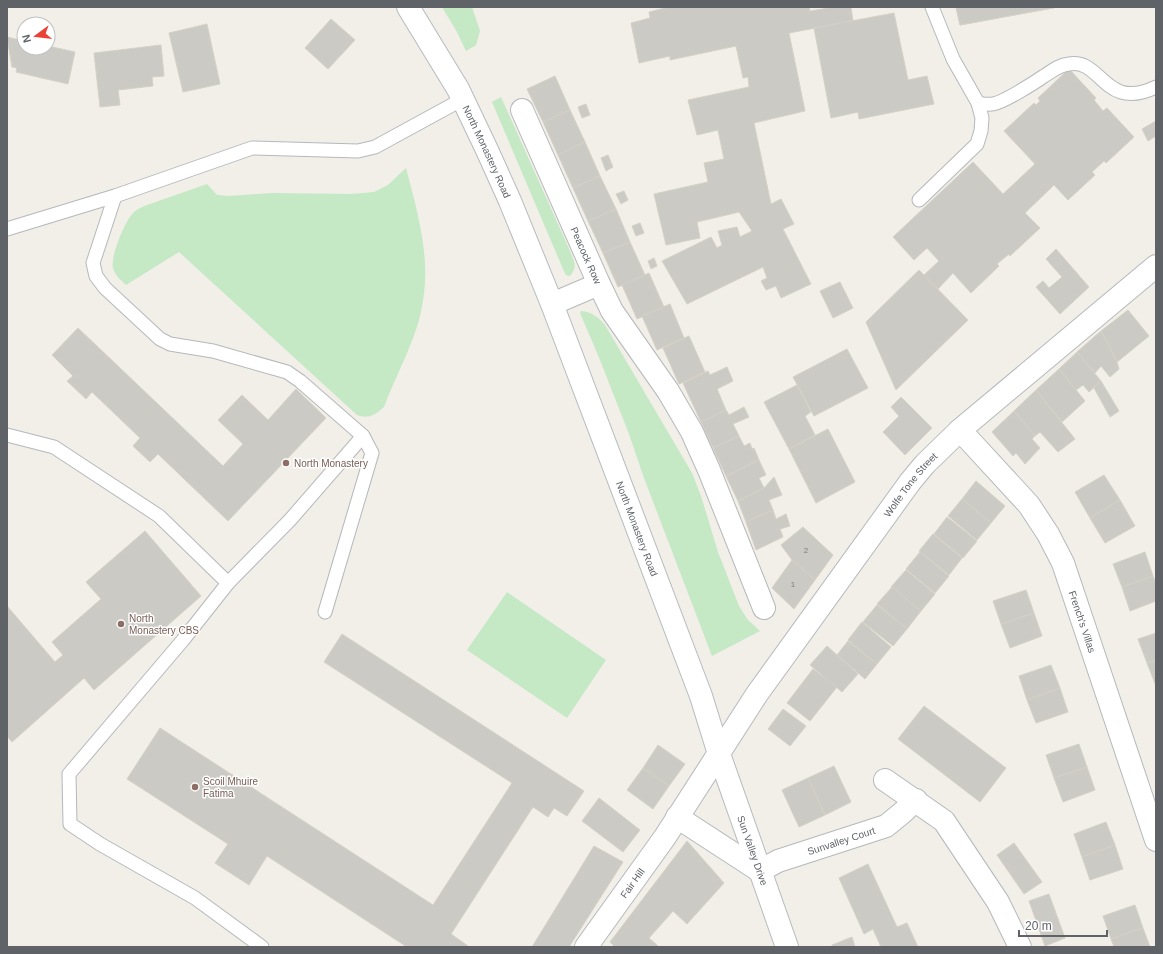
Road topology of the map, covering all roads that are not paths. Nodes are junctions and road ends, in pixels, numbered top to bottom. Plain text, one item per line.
1 (408, 7) edge
2 (932, 7) edge
3 (1156, 86) edge
4 (463, 99) junction
5 (978, 103) junction
6 (522, 110) dead end
7 (115, 196) junction
8 (919, 200) dead end
9 (7, 229) edge
10 (1156, 266) edge
11 (599, 284) junction
12 (552, 304) junction
13 (960, 430) junction
14 (7, 435) edge
15 (363, 436) junction
16 (228, 584) junction
17 (764, 608) dead end
18 (325, 612) dead end
19 (719, 754) junction
20 (885, 780) dead end
21 (916, 800) junction
22 (678, 817) junction
23 (1156, 840) edge
24 (760, 871) junction
25 (262, 947) edge
26 (586, 947) edge
27 (787, 947) edge
28 (1020, 947) edge

1 - 4 street, North Monastery Road
2 - 5 lane
3 - 5 lane
4 - 7 lane
4 - 12 street, North Monastery Road
5 - 8 lane
6 - 11 street, Peacock Row
7 - 9 lane
7 - 15 lane
10 - 13 street, Wolfe Tone Street
11 - 12 street
11 - 17 street, Peacock Row
12 - 19 street, North Monastery Road
13 - 19 street, Wolfe Tone Street
13 - 23 street, French's Villas
14 - 16 lane
15 - 16 lane
15 - 18 lane
16 - 25 lane
19 - 22 street, Fair Hill
19 - 24 street, Sun Valley Drive
20 - 21 street
21 - 24 street, Sunvalley Court
21 - 28 street
22 - 24 street
22 - 26 street, Fair Hill
24 - 27 street, Sun Valley Drive

